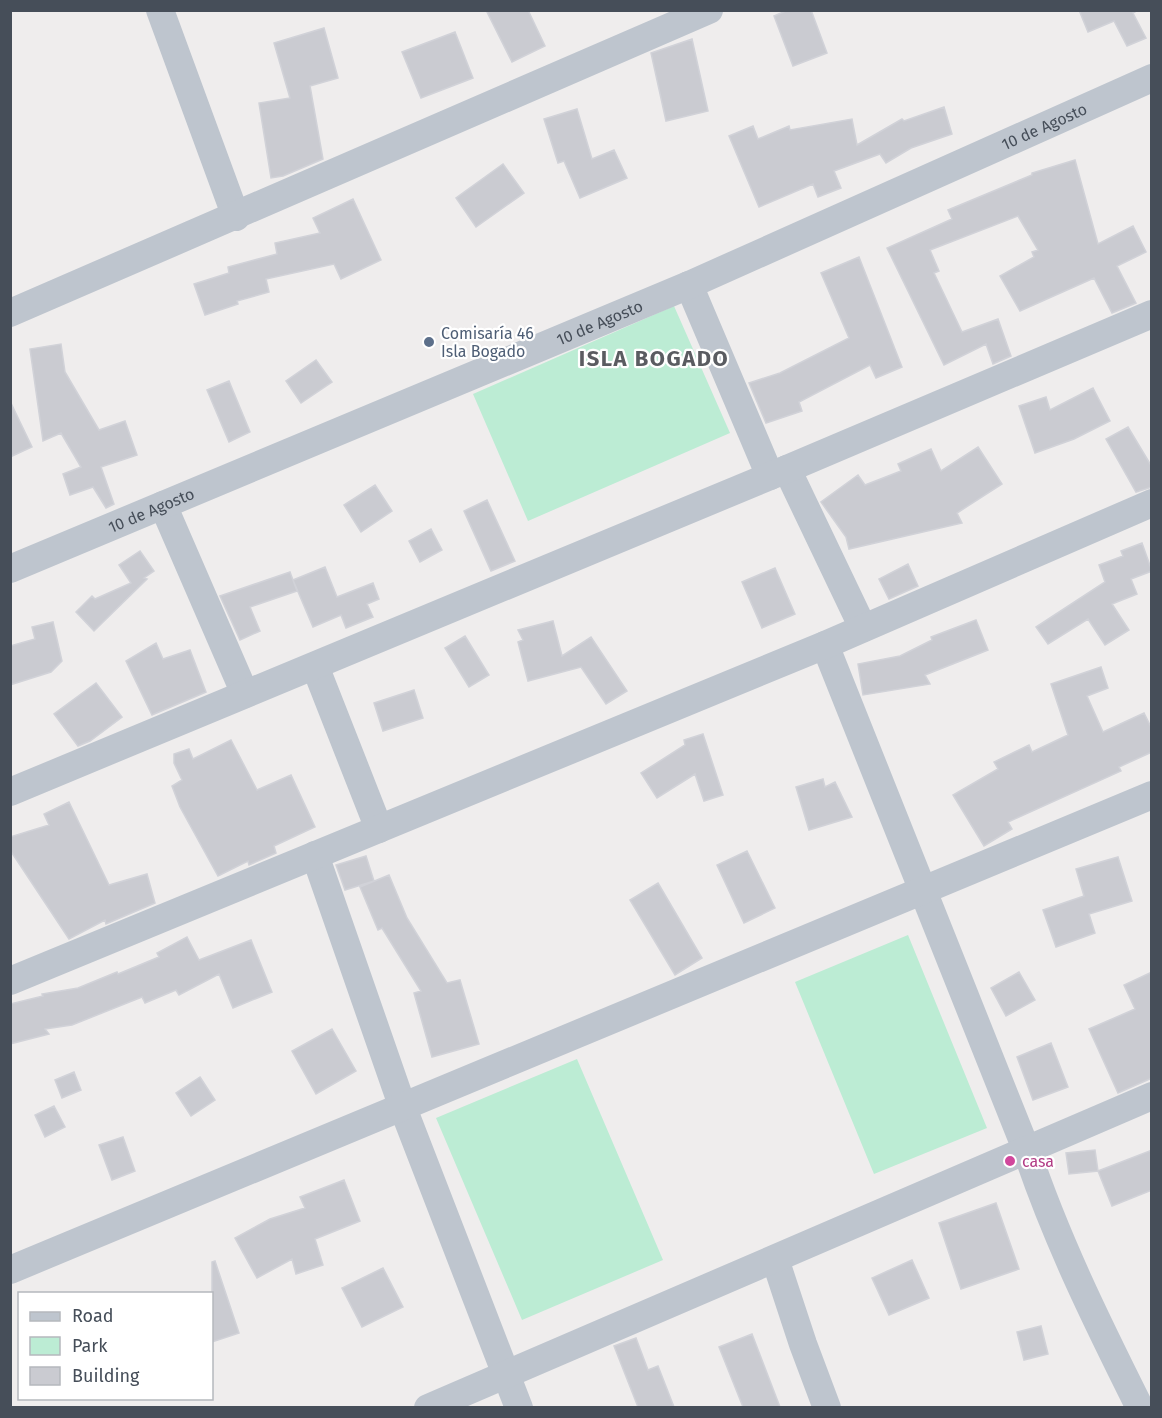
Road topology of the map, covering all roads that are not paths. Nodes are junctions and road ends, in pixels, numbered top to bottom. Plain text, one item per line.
1 (160, 10) edge
2 (709, 10) edge
3 (1152, 78) edge
4 (236, 217) junction
5 (689, 285) junction
6 (10, 313) edge
7 (1152, 314) edge
8 (778, 473) junction
9 (1152, 503) edge
10 (163, 505) junction
11 (10, 569) edge
12 (863, 628) junction
13 (825, 645) junction
14 (315, 666) junction
15 (245, 694) junction
16 (10, 792) edge
17 (1152, 795) edge
18 (379, 829) junction
19 (315, 855) junction
20 (924, 890) junction
21 (10, 981) edge
22 (1152, 1096) edge
23 (403, 1108) junction
24 (1026, 1149) junction
25 (775, 1260) junction
26 (10, 1270) edge
27 (506, 1376) junction
28 (428, 1407) edge
29 (519, 1407) edge
30 (827, 1407) edge
31 (1140, 1407) edge

1 - 4 street
2 - 4 street
3 - 5 street, 10 de Agosto
4 - 6 street
5 - 8 street
5 - 10 street, 10 de Agosto
7 - 8 street
8 - 12 street
8 - 14 street
9 - 12 street
10 - 11 street, 10 de Agosto
10 - 15 street
12 - 13 street
13 - 18 street
13 - 20 street
14 - 15 street
14 - 18 street
15 - 16 street
17 - 20 street
18 - 19 street
19 - 21 street
19 - 23 street
20 - 23 street
20 - 24 street
22 - 24 street
23 - 26 street
23 - 27 street
24 - 25 street
24 - 31 street
25 - 27 street
25 - 30 street
27 - 28 street
27 - 29 street

